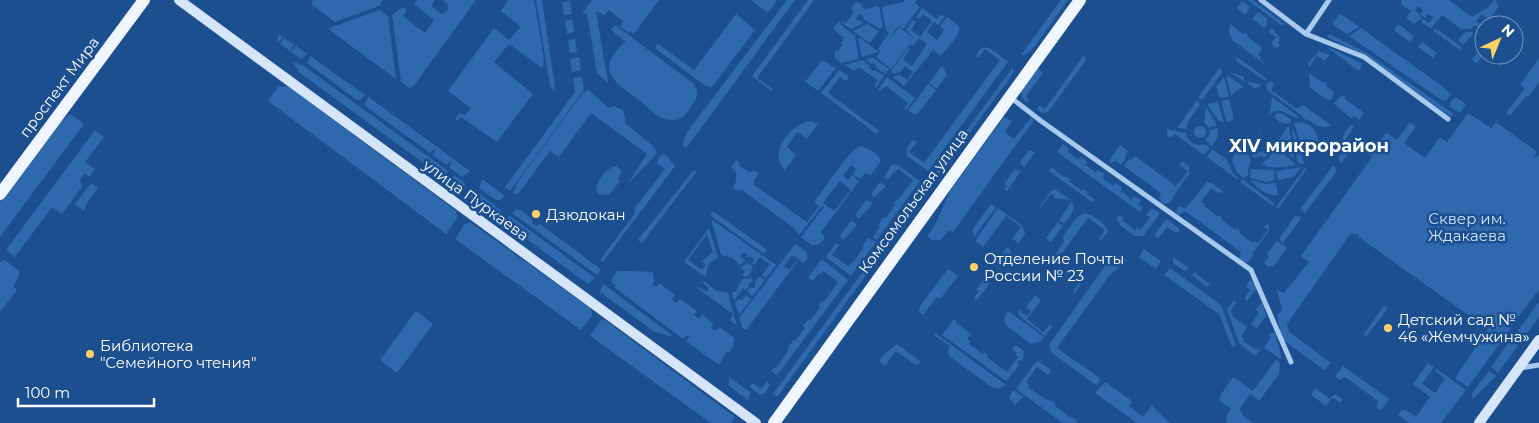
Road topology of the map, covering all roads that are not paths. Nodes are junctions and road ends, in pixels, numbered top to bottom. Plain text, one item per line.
1 (144, 0) edge
2 (178, 0) edge
3 (1080, 0) edge
4 (1261, 0) edge
5 (1329, 0) edge
6 (1306, 34) junction
7 (1009, 97) junction
8 (1448, 119) dead end
9 (0, 194) edge
10 (1539, 340) edge
11 (1291, 362) dead end
12 (1539, 365) edge
13 (1519, 368) junction
14 (756, 423) edge
15 (774, 423) edge
16 (1479, 423) edge

1 - 9 main road, проспект Мира
2 - 14 main road, улица Пуркаева
3 - 7 main road, Комсомольская улица
4 - 6 street
5 - 6 street
6 - 8 street
7 - 11 street
7 - 15 main road, Комсомольская улица
10 - 13 main road
12 - 13 street
13 - 16 main road

